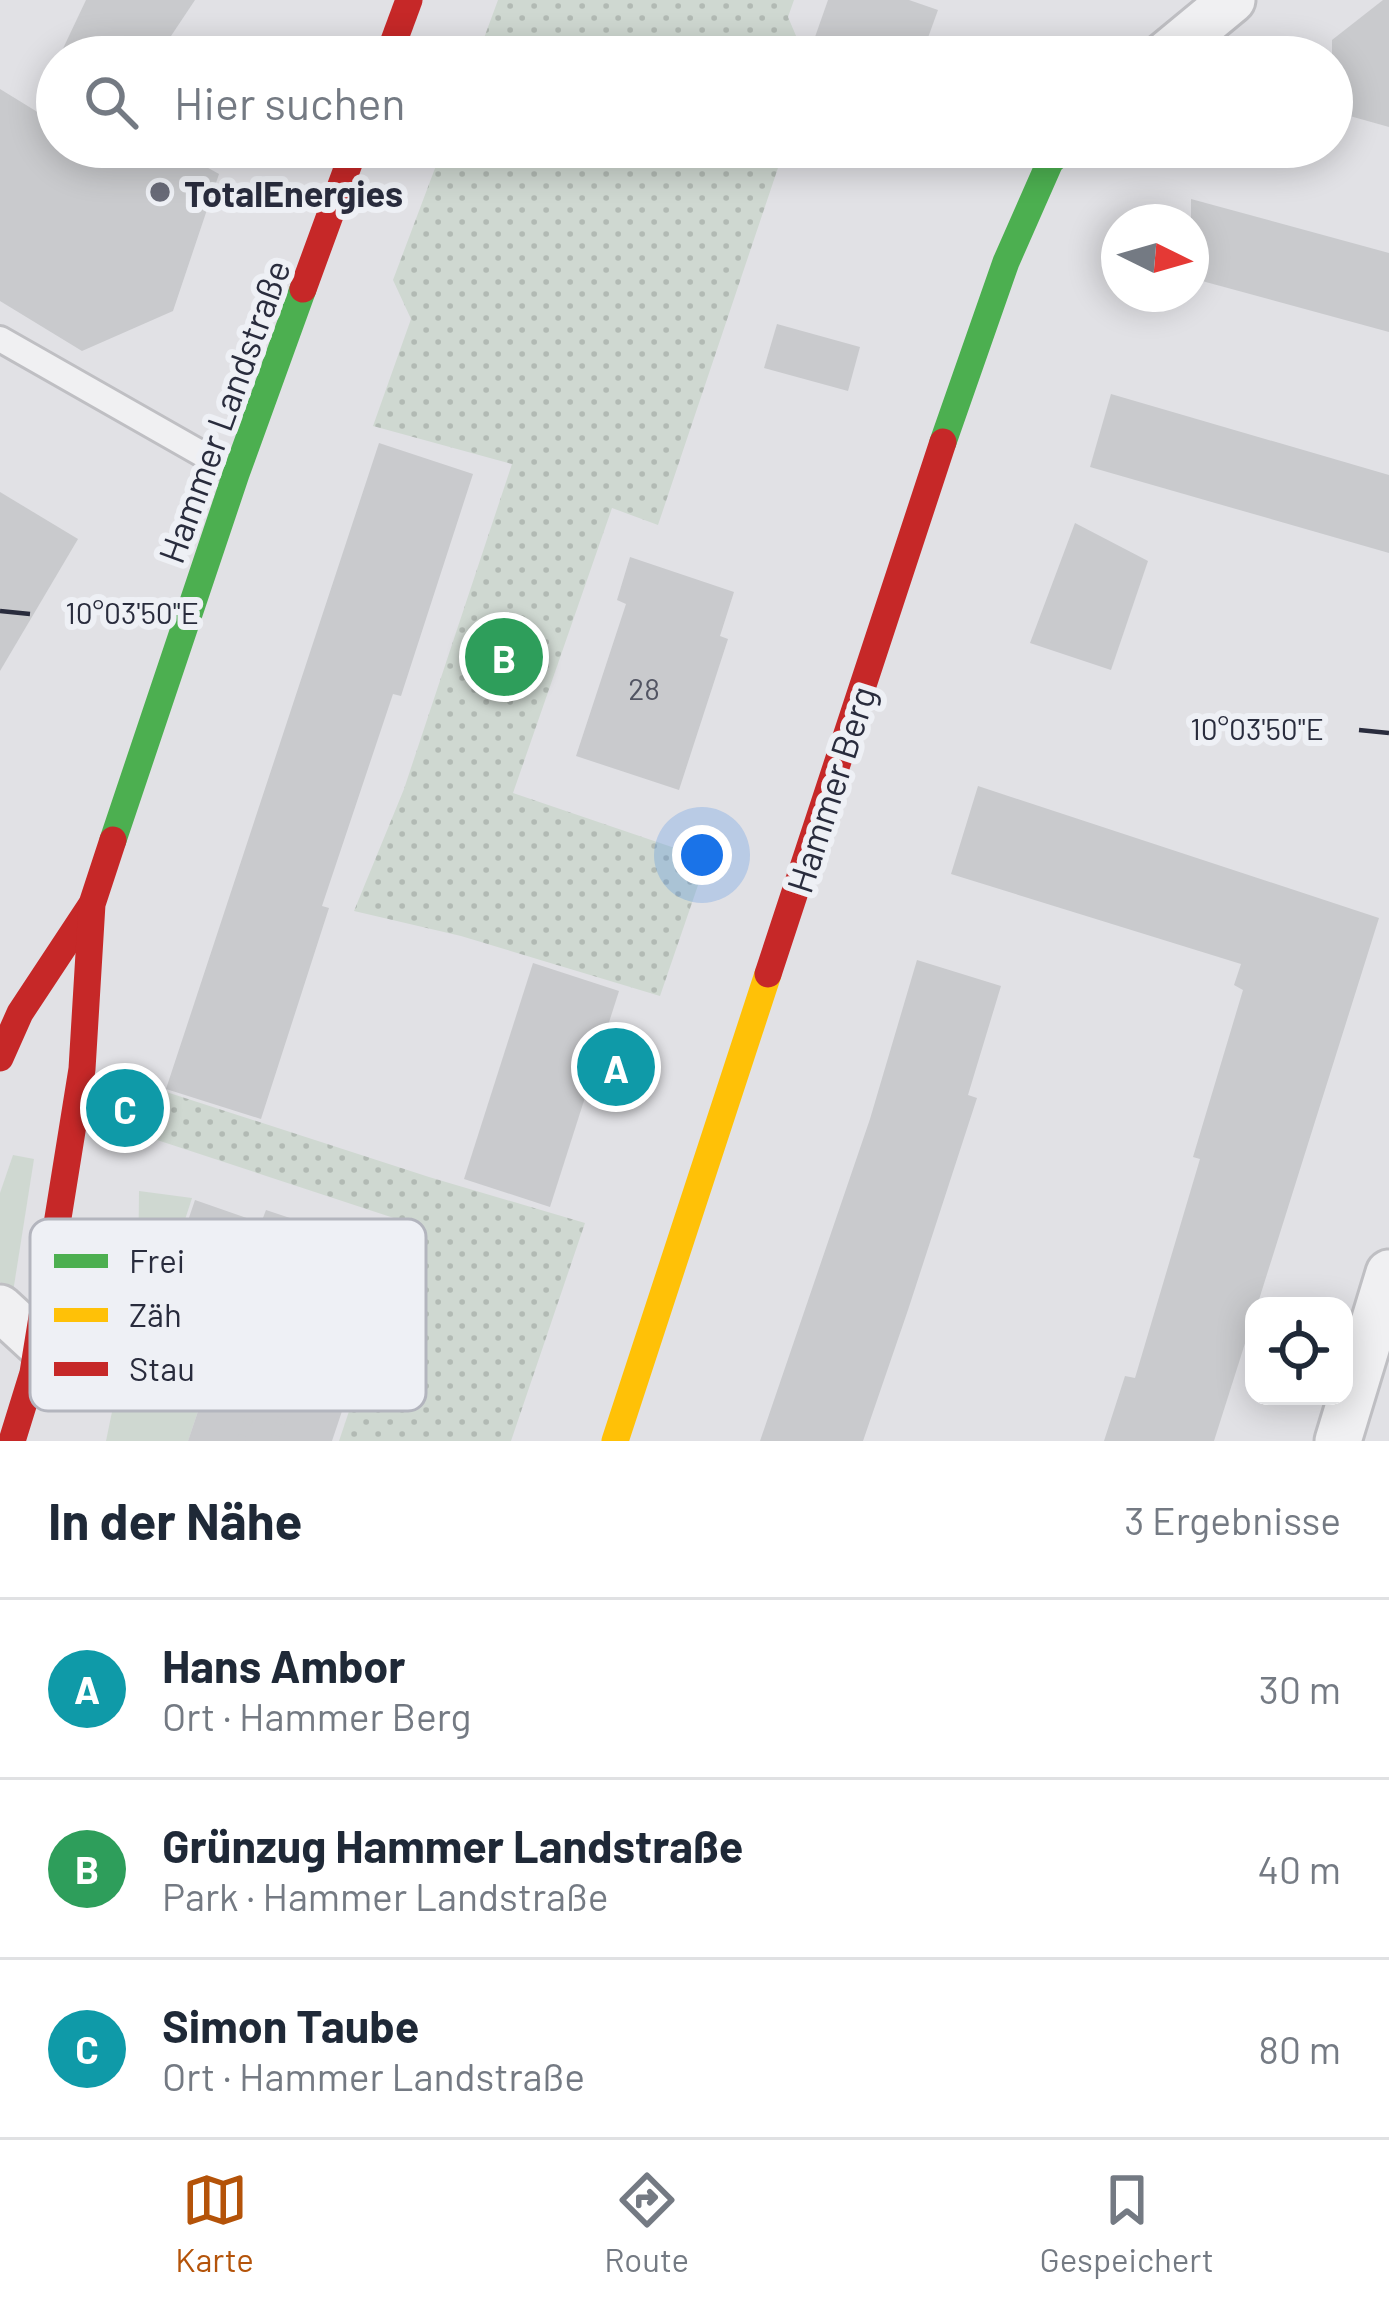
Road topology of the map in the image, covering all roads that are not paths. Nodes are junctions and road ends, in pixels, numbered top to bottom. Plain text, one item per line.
1 (409, 0) edge
2 (1232, 0) edge
3 (396, 36) edge
4 (1188, 36) edge
5 (347, 168) edge
6 (1047, 168) edge
7 (0, 339) edge
8 (236, 473) junction
9 (92, 904) junction
10 (0, 1058) edge
11 (58, 1219) edge
12 (1389, 1273) edge
13 (0, 1308) edge
14 (30, 1336) edge
15 (30, 1383) edge
16 (12, 1441) edge
17 (615, 1441) edge
18 (1338, 1441) edge

1 - 3 main road
2 - 4 street
5 - 8 main road, Hammer Landstraße
6 - 17 main road, Hammer Berg
7 - 8 lane
8 - 9 main road, Hammer Landstraße
9 - 10 main road, Hammer Landstraße
9 - 11 main road, Hammer Landstraße
12 - 18 street
13 - 14 street
15 - 16 main road, Hammer Landstraße

